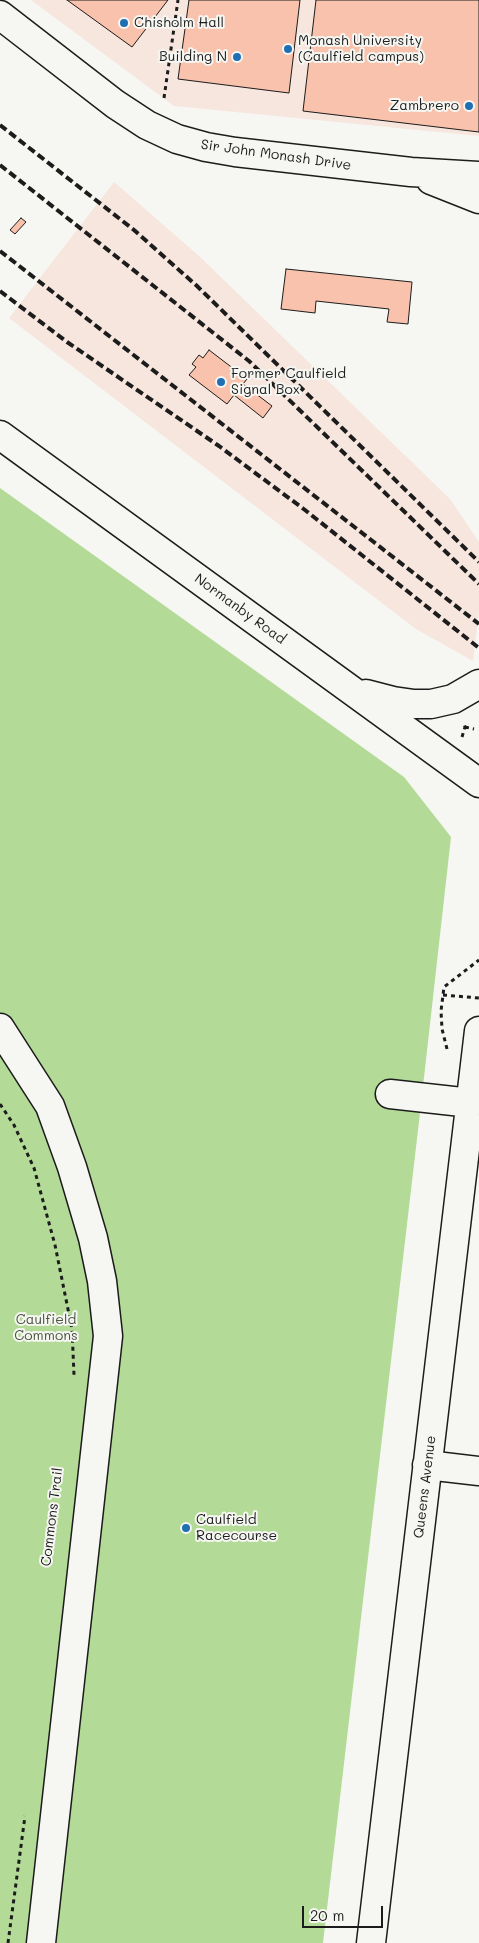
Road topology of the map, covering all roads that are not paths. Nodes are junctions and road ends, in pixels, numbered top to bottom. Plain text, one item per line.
1 (0, 15) edge
2 (411, 172) junction
3 (479, 176) edge
4 (479, 199) edge
5 (0, 435) edge
6 (479, 684) edge
7 (351, 689) junction
8 (479, 783) edge
9 (0, 1028) edge
10 (479, 1031) edge
11 (390, 1094) dead end
12 (471, 1103) junction
13 (427, 1465) junction
14 (479, 1471) edge
15 (41, 1943) edge
16 (374, 1943) edge

1 - 2 street, Sir John Monash Drive
2 - 3 street, Sir John Monash Drive
2 - 4 street, Sir John Monash Drive
5 - 7 street, Normanby Road
6 - 7 street
7 - 8 street, Normanby Road
9 - 15 street
10 - 12 street, Queens Avenue
11 - 12 street
12 - 13 street, Queens Avenue
13 - 14 street
13 - 16 street, Queens Avenue

